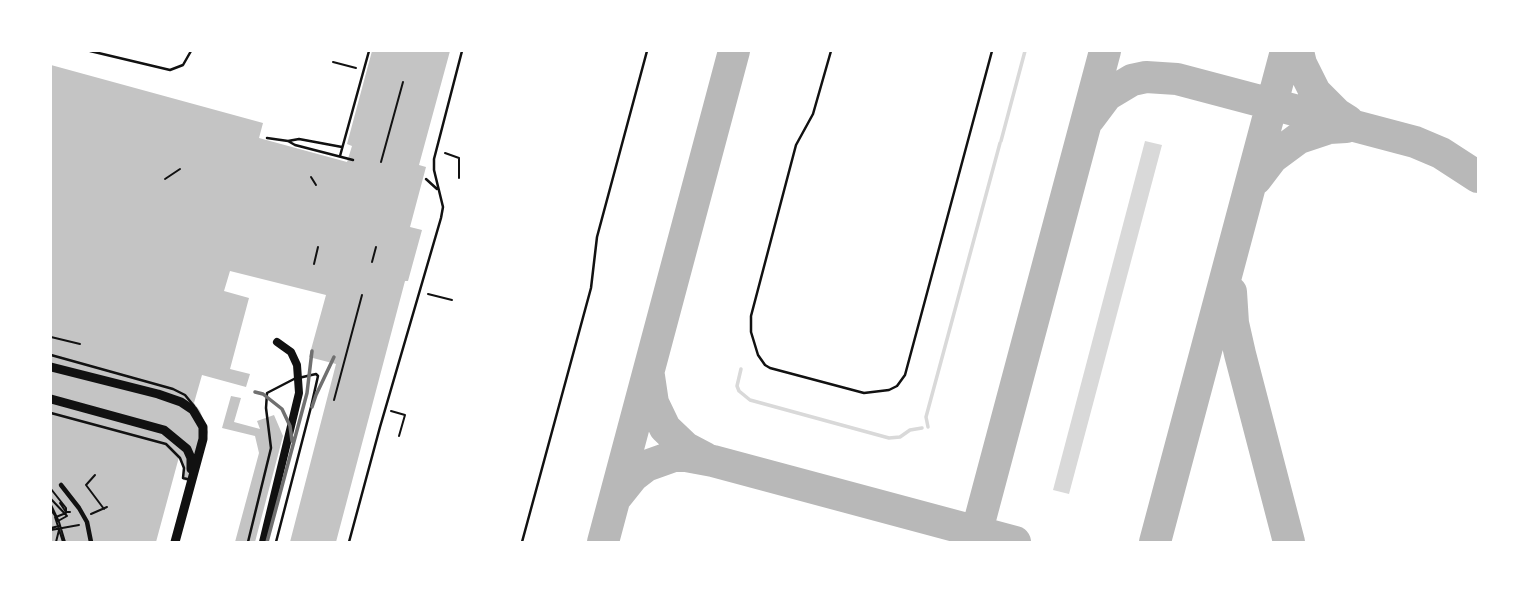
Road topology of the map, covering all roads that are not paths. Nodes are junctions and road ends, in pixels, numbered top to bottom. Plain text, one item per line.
1 (90, 51) edge
2 (191, 51) edge
3 (369, 51) edge
4 (462, 51) edge
5 (647, 51) edge
6 (831, 51) edge
7 (992, 51) edge
8 (267, 138) dead end
9 (288, 141) junction
10 (342, 147) junction
11 (340, 156) junction
12 (353, 160) dead end
13 (426, 179) dead end
14 (440, 195) junction
15 (277, 342) dead end
16 (51, 355) edge
17 (51, 367) edge
18 (51, 399) edge
19 (51, 413) edge
20 (61, 485) dead end
21 (190, 488) junction
22 (91, 542) edge
23 (176, 542) edge
24 (248, 542) edge
25 (263, 542) edge
26 (276, 542) edge
27 (349, 542) edge
28 (522, 542) edge

1 - 2 lane
3 - 10 lane
4 - 14 lane
5 - 28 lane
6 - 7 lane
8 - 9 lane
9 - 10 lane
9 - 11 lane
10 - 11 lane
11 - 12 lane
13 - 14 lane
14 - 27 lane
15 - 25 main road
16 - 19 lane
17 - 21 highway
18 - 21 highway
20 - 22 street
21 - 23 highway
24 - 26 lane

